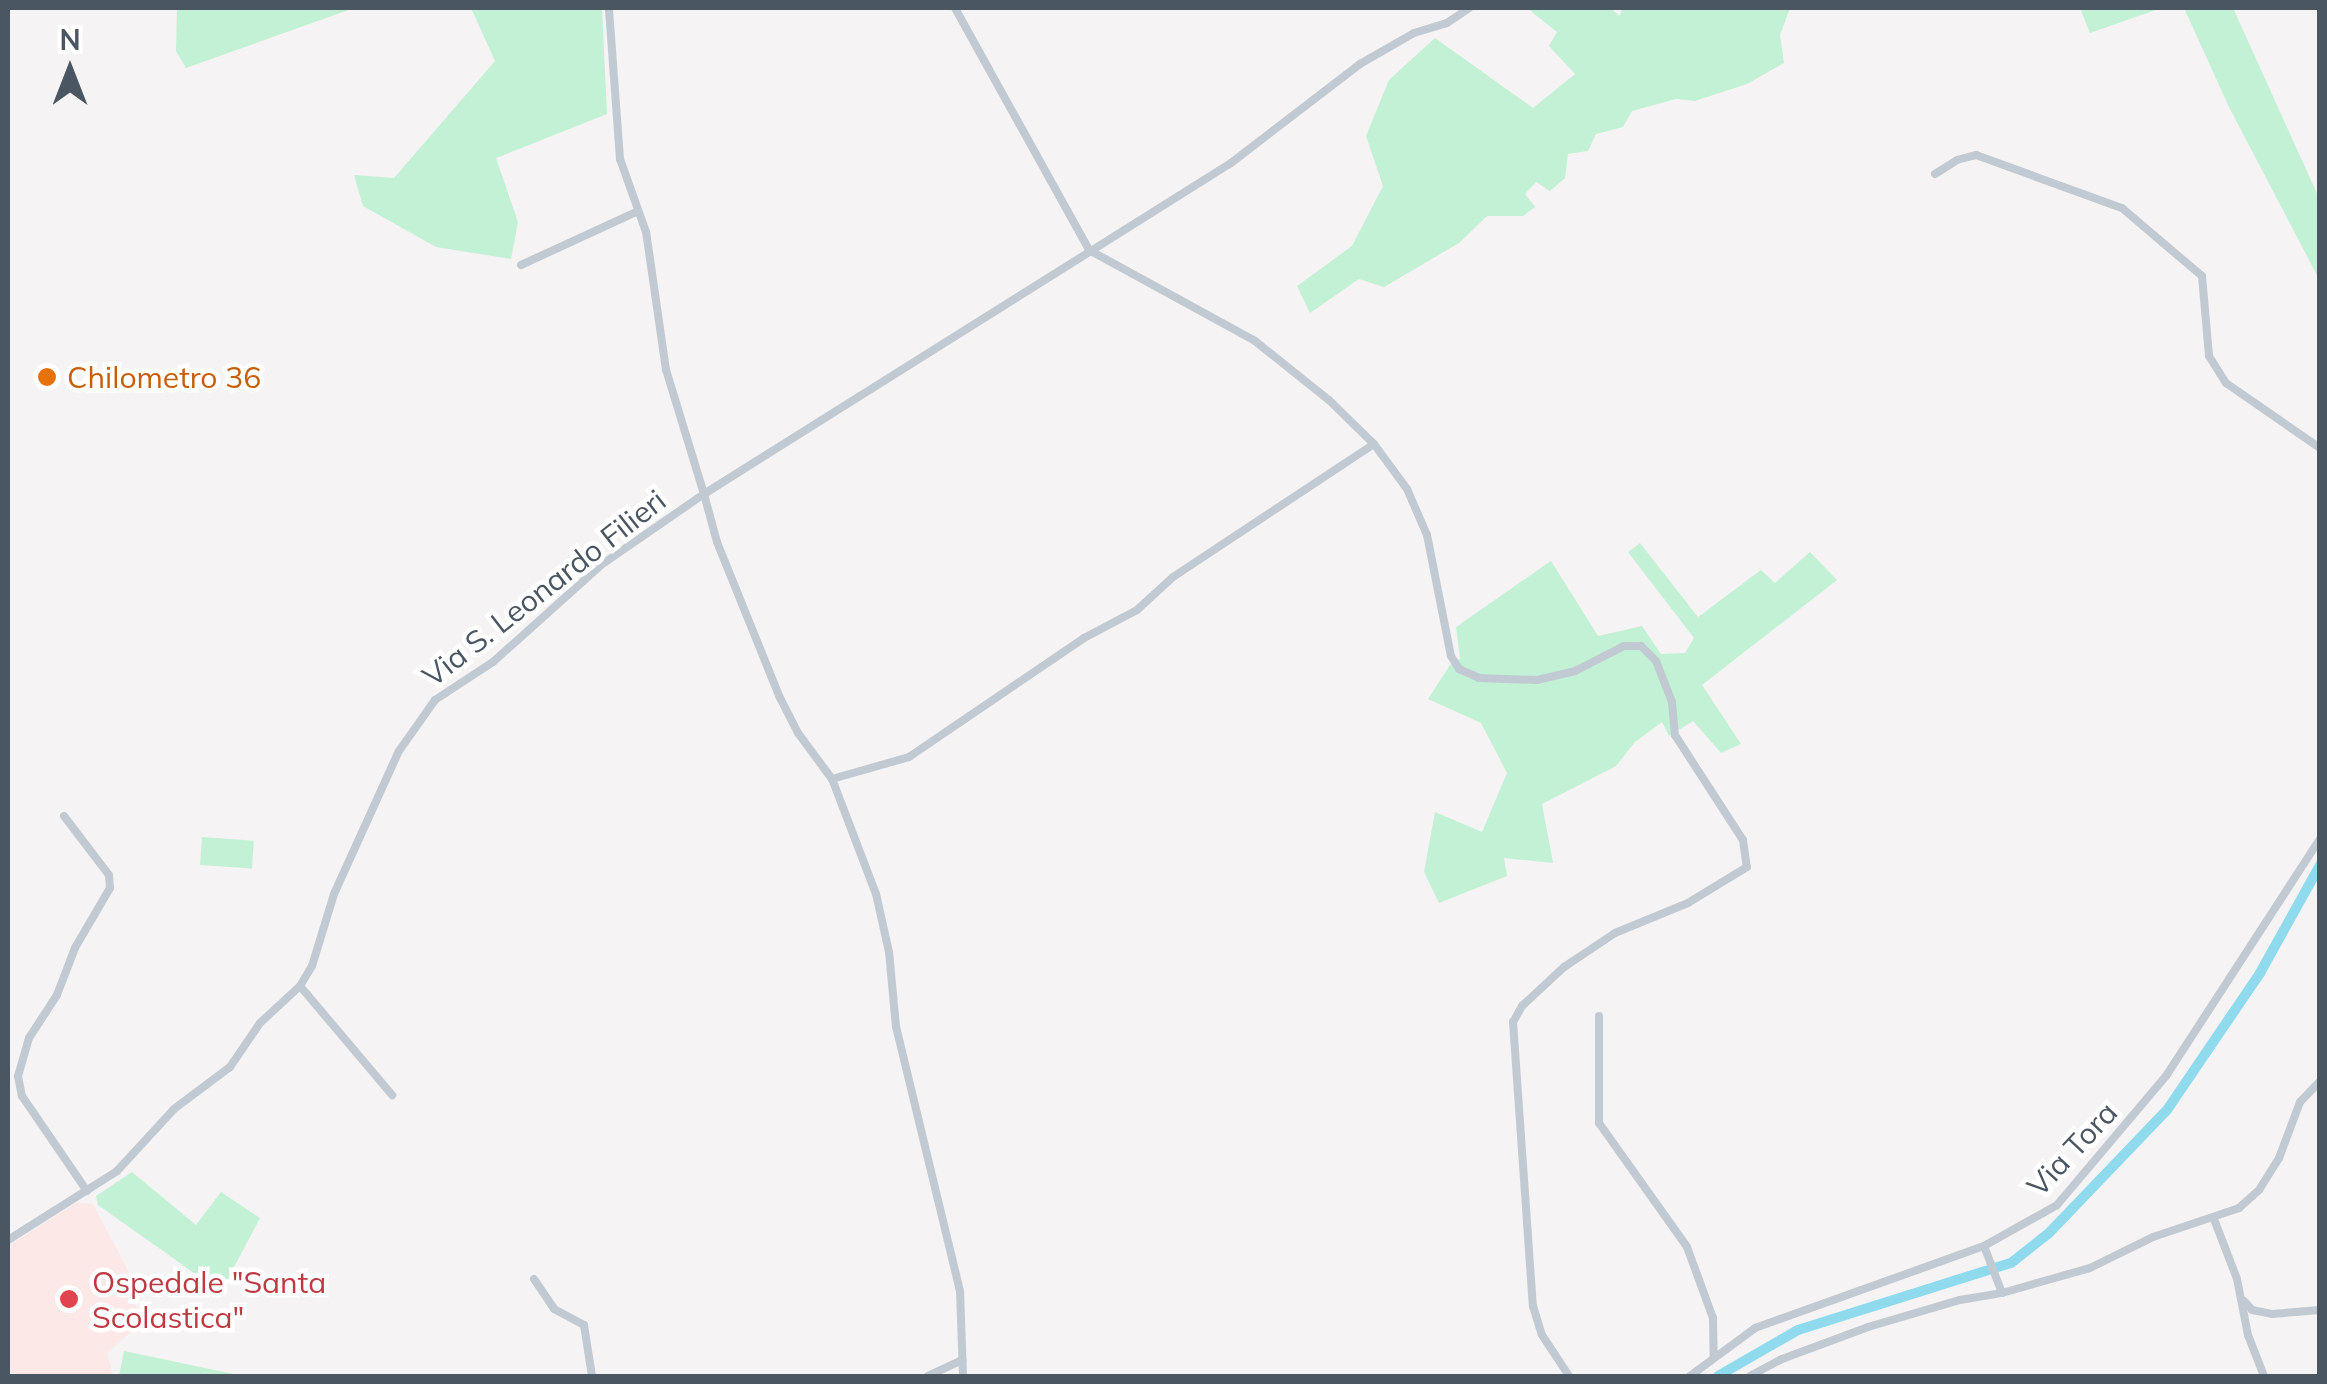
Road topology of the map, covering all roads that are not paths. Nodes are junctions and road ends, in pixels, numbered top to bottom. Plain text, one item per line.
1 (609, 8) edge
2 (955, 8) edge
3 (1470, 8) edge
4 (1935, 174) dead end
5 (636, 212) junction
6 (1089, 250) junction
7 (520, 265) dead end
8 (1374, 444) junction
9 (2320, 448) edge
10 (704, 494) junction
11 (832, 779) junction
12 (64, 816) dead end
13 (2320, 839) edge
14 (300, 986) junction
15 (1600, 1016) dead end
16 (2320, 1081) edge
17 (392, 1096) dead end
18 (86, 1191) junction
19 (2214, 1219) junction
20 (8, 1240) edge
21 (1985, 1248) junction
22 (534, 1279) dead end
23 (2000, 1290) junction
24 (2244, 1301) junction
25 (2320, 1310) edge
26 (1714, 1358) junction
27 (963, 1360) junction
28 (592, 1376) edge
29 (928, 1376) edge
30 (963, 1376) edge
31 (1569, 1376) edge
32 (1690, 1376) edge
33 (1750, 1376) edge
34 (2264, 1376) edge

1 - 5 street, Via S. Leonardo Filieri
2 - 6 street
3 - 6 street
4 - 9 street
5 - 7 street
5 - 10 street, Via S. Leonardo Filieri
6 - 8 street
6 - 10 street
8 - 11 street
8 - 31 street
10 - 11 street
10 - 14 street, Via S. Leonardo Filieri
11 - 27 street
12 - 18 street
13 - 21 street, Via Tora
14 - 17 street
14 - 18 street
15 - 26 street
16 - 19 street
18 - 20 street
19 - 23 street
19 - 24 street
21 - 23 street
21 - 26 street, Via Tora
22 - 28 street
23 - 33 street
24 - 25 street
24 - 34 street
26 - 32 street, Via Tora
27 - 29 street
27 - 30 street

